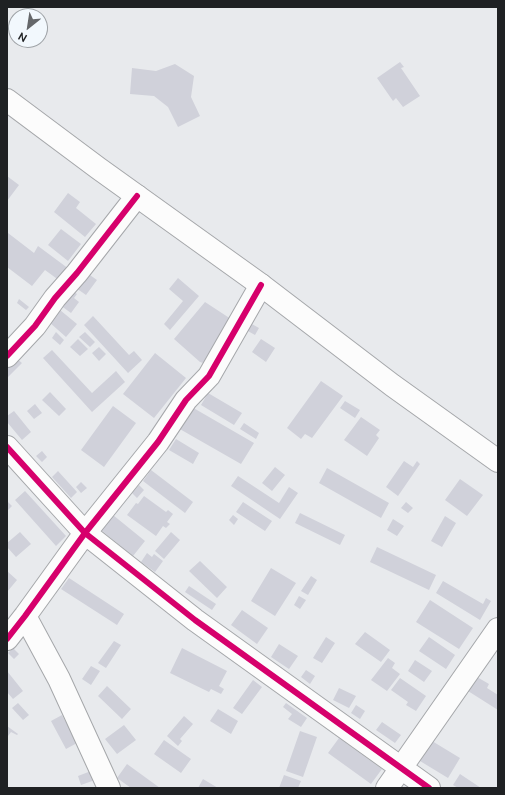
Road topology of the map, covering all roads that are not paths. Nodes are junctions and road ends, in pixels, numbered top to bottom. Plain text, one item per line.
1 (7, 100) edge
2 (137, 196) junction
3 (261, 286) junction
4 (7, 356) edge
5 (7, 447) edge
6 (498, 461) edge
7 (85, 534) junction
8 (25, 616) junction
9 (498, 629) edge
10 (7, 639) edge
11 (400, 768) junction
12 (109, 788) edge
13 (387, 788) edge
14 (429, 788) edge

1 - 2 street
2 - 3 street
2 - 4 street
3 - 6 street
3 - 7 street
5 - 7 street
7 - 8 street
7 - 11 street
8 - 10 street
8 - 12 street
9 - 11 street
11 - 13 street
11 - 14 street

